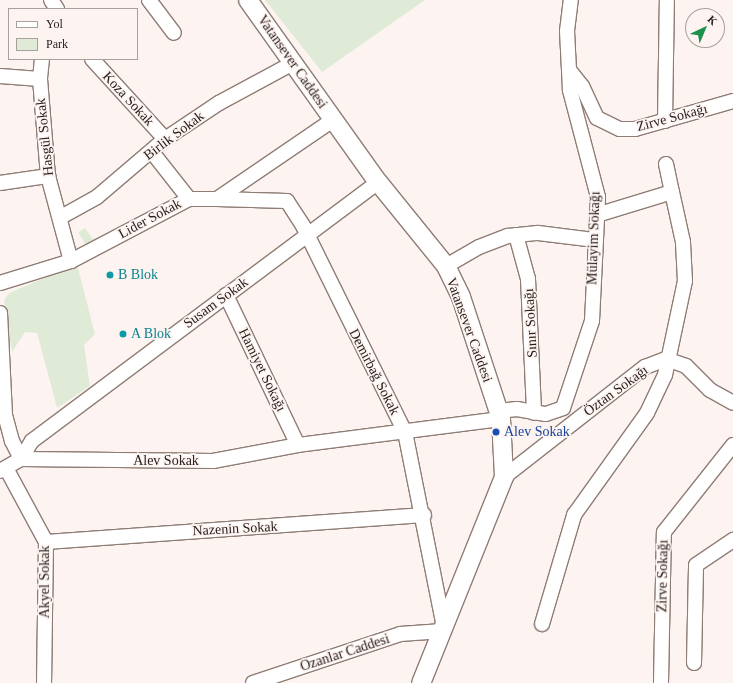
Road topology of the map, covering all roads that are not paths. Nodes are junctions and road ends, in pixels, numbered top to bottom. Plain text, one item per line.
1 (149, 0) edge
2 (248, 0) edge
3 (571, 0) edge
4 (667, 0) edge
5 (174, 33) dead end
6 (42, 60) edge
7 (93, 60) edge
8 (293, 64) junction
9 (568, 70) junction
10 (0, 76) edge
11 (40, 79) junction
12 (733, 102) edge
13 (333, 120) junction
14 (665, 121) junction
15 (165, 139) junction
16 (152, 152) junction
17 (666, 164) dead end
18 (48, 176) junction
19 (378, 182) junction
20 (0, 183) edge
21 (672, 192) junction
22 (189, 199) junction
23 (217, 199) junction
24 (597, 215) junction
25 (61, 217) junction
26 (516, 235) junction
27 (307, 237) junction
28 (594, 240) junction
29 (71, 261) junction
30 (446, 266) junction
31 (0, 283) edge
32 (226, 295) junction
33 (0, 318) edge
34 (2, 359) edge
35 (666, 359) junction
36 (733, 403) edge
37 (534, 413) junction
38 (499, 415) junction
39 (405, 432) junction
40 (298, 445) junction
41 (733, 445) edge
42 (21, 459) junction
43 (3, 469) edge
44 (504, 477) junction
45 (424, 515) junction
46 (733, 540) edge
47 (46, 542) junction
48 (542, 624) dead end
49 (441, 627) junction
50 (694, 663) dead end
51 (281, 679) edge
52 (44, 683) edge
53 (253, 683) edge
54 (421, 683) edge
55 (661, 683) edge

1 - 5 street
2 - 8 main road, Vatansever Caddesi
3 - 9 street, Mülayim Sokağı
4 - 14 street
6 - 11 street, Hasgül Sokak
7 - 15 street, Koza Sokak
8 - 13 main road, Vatansever Caddesi
8 - 15 street, Birlik Sokak
9 - 14 street, Zirve Sokağı
9 - 24 street, Mülayim Sokağı
10 - 11 street
11 - 18 street, Hasgül Sokak
12 - 14 street, Zirve Sokağı
13 - 19 main road, Vatansever Caddesi
13 - 23 street
15 - 16 street, Birlik Sokak
16 - 22 street
16 - 25 street, Birlik Sokak
17 - 21 street
18 - 20 street
18 - 25 street, Hasgül Sokak
19 - 27 street, Susam Sokak
19 - 30 main road, Vatansever Caddesi
21 - 24 street
21 - 35 street
22 - 23 street, Lider Sokak
22 - 29 street, Lider Sokak
23 - 27 street, Demirbağ Sokak
24 - 28 street, Mülayim Sokağı
25 - 29 street, Hasgül Sokak
26 - 28 street
26 - 30 street
26 - 37 street, Sınır Sokağı
27 - 32 street, Susam Sokak
27 - 39 street, Demirbağ Sokak
28 - 37 street, Mülayim Sokağı
29 - 31 street, Lider Sokak
30 - 38 main road, Vatansever Caddesi
32 - 40 street, Hamiyet Sokağı
32 - 42 street, Susam Sokak
33 - 34 street
34 - 42 street
35 - 36 street
35 - 44 street, Öztan Sokağı
35 - 48 street
37 - 38 street, Mülayim Sokağı
38 - 39 street, Alev Sokak
38 - 44 main road, Vatansever Caddesi
39 - 40 street, Alev Sokak
39 - 45 street, Demirbağ Sokak
40 - 42 street, Alev Sokak
41 - 55 street, Zirve Sokağı
42 - 43 street
43 - 47 street, Akyel Sokak
44 - 49 main road, Vatansever Caddesi
45 - 47 street, Nazenin Sokak
45 - 49 street, Demirbağ Sokak
46 - 50 street
47 - 52 street, Akyel Sokak
49 - 51 street, Ozanlar Caddesi
49 - 54 main road, Vatansever Caddesi
51 - 53 street, Ozanlar Caddesi

